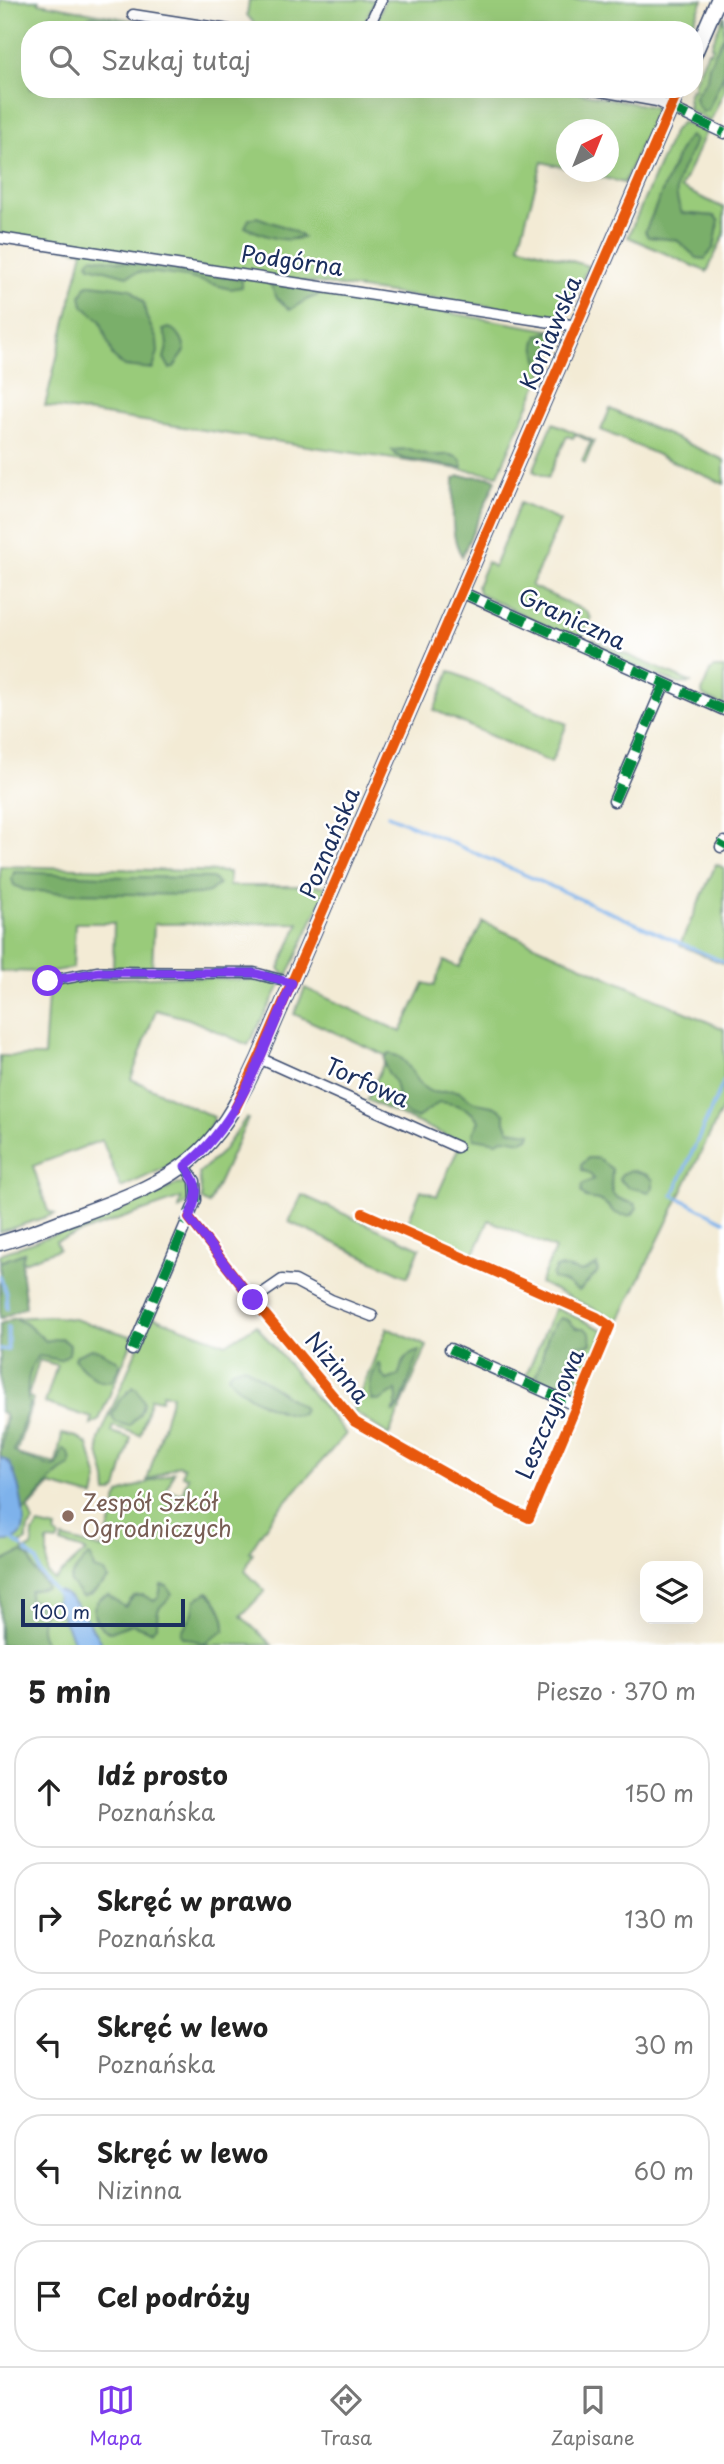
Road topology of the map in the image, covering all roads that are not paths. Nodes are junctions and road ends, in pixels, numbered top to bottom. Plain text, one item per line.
1 (381, 0) edge
2 (718, 0) edge
3 (133, 15) dead end
4 (171, 21) edge
5 (371, 21) edge
6 (703, 34) edge
7 (644, 98) edge
8 (675, 98) edge
9 (671, 108) junction
10 (724, 134) edge
11 (0, 238) edge
12 (577, 326) junction
13 (461, 592) junction
14 (664, 685) junction
15 (724, 710) edge
16 (614, 801) dead end
17 (48, 981) dead end
18 (292, 983) junction
19 (259, 1058) junction
20 (457, 1147) dead end
21 (185, 1166) junction
22 (363, 1213) dead end
23 (189, 1218) junction
24 (2, 1243) edge
25 (253, 1300) junction
26 (372, 1316) dead end
27 (450, 1349) dead end
28 (132, 1350) dead end
29 (577, 1406) junction
30 (529, 1518) joint

1 - 5 street
2 - 6 main road
3 - 4 street
7 - 9 street
8 - 9 main road, Koniawska
9 - 10 street
9 - 12 main road, Koniawska
11 - 12 street, Podgórna
12 - 13 main road, Koniawska
13 - 14 street, Graniczna
13 - 18 main road, Poznańska
14 - 15 street, Graniczna
14 - 16 street
17 - 18 street
18 - 19 main road, Poznańska
19 - 20 street, Torfowa
19 - 21 main road, Poznańska
21 - 23 street
21 - 24 main road, Poznańska
22 - 29 street, Leszczynowa
23 - 25 street, Nizinna
23 - 28 street
25 - 26 street
25 - 30 street, Nizinna
27 - 29 street
29 - 30 street, Leszczynowa

